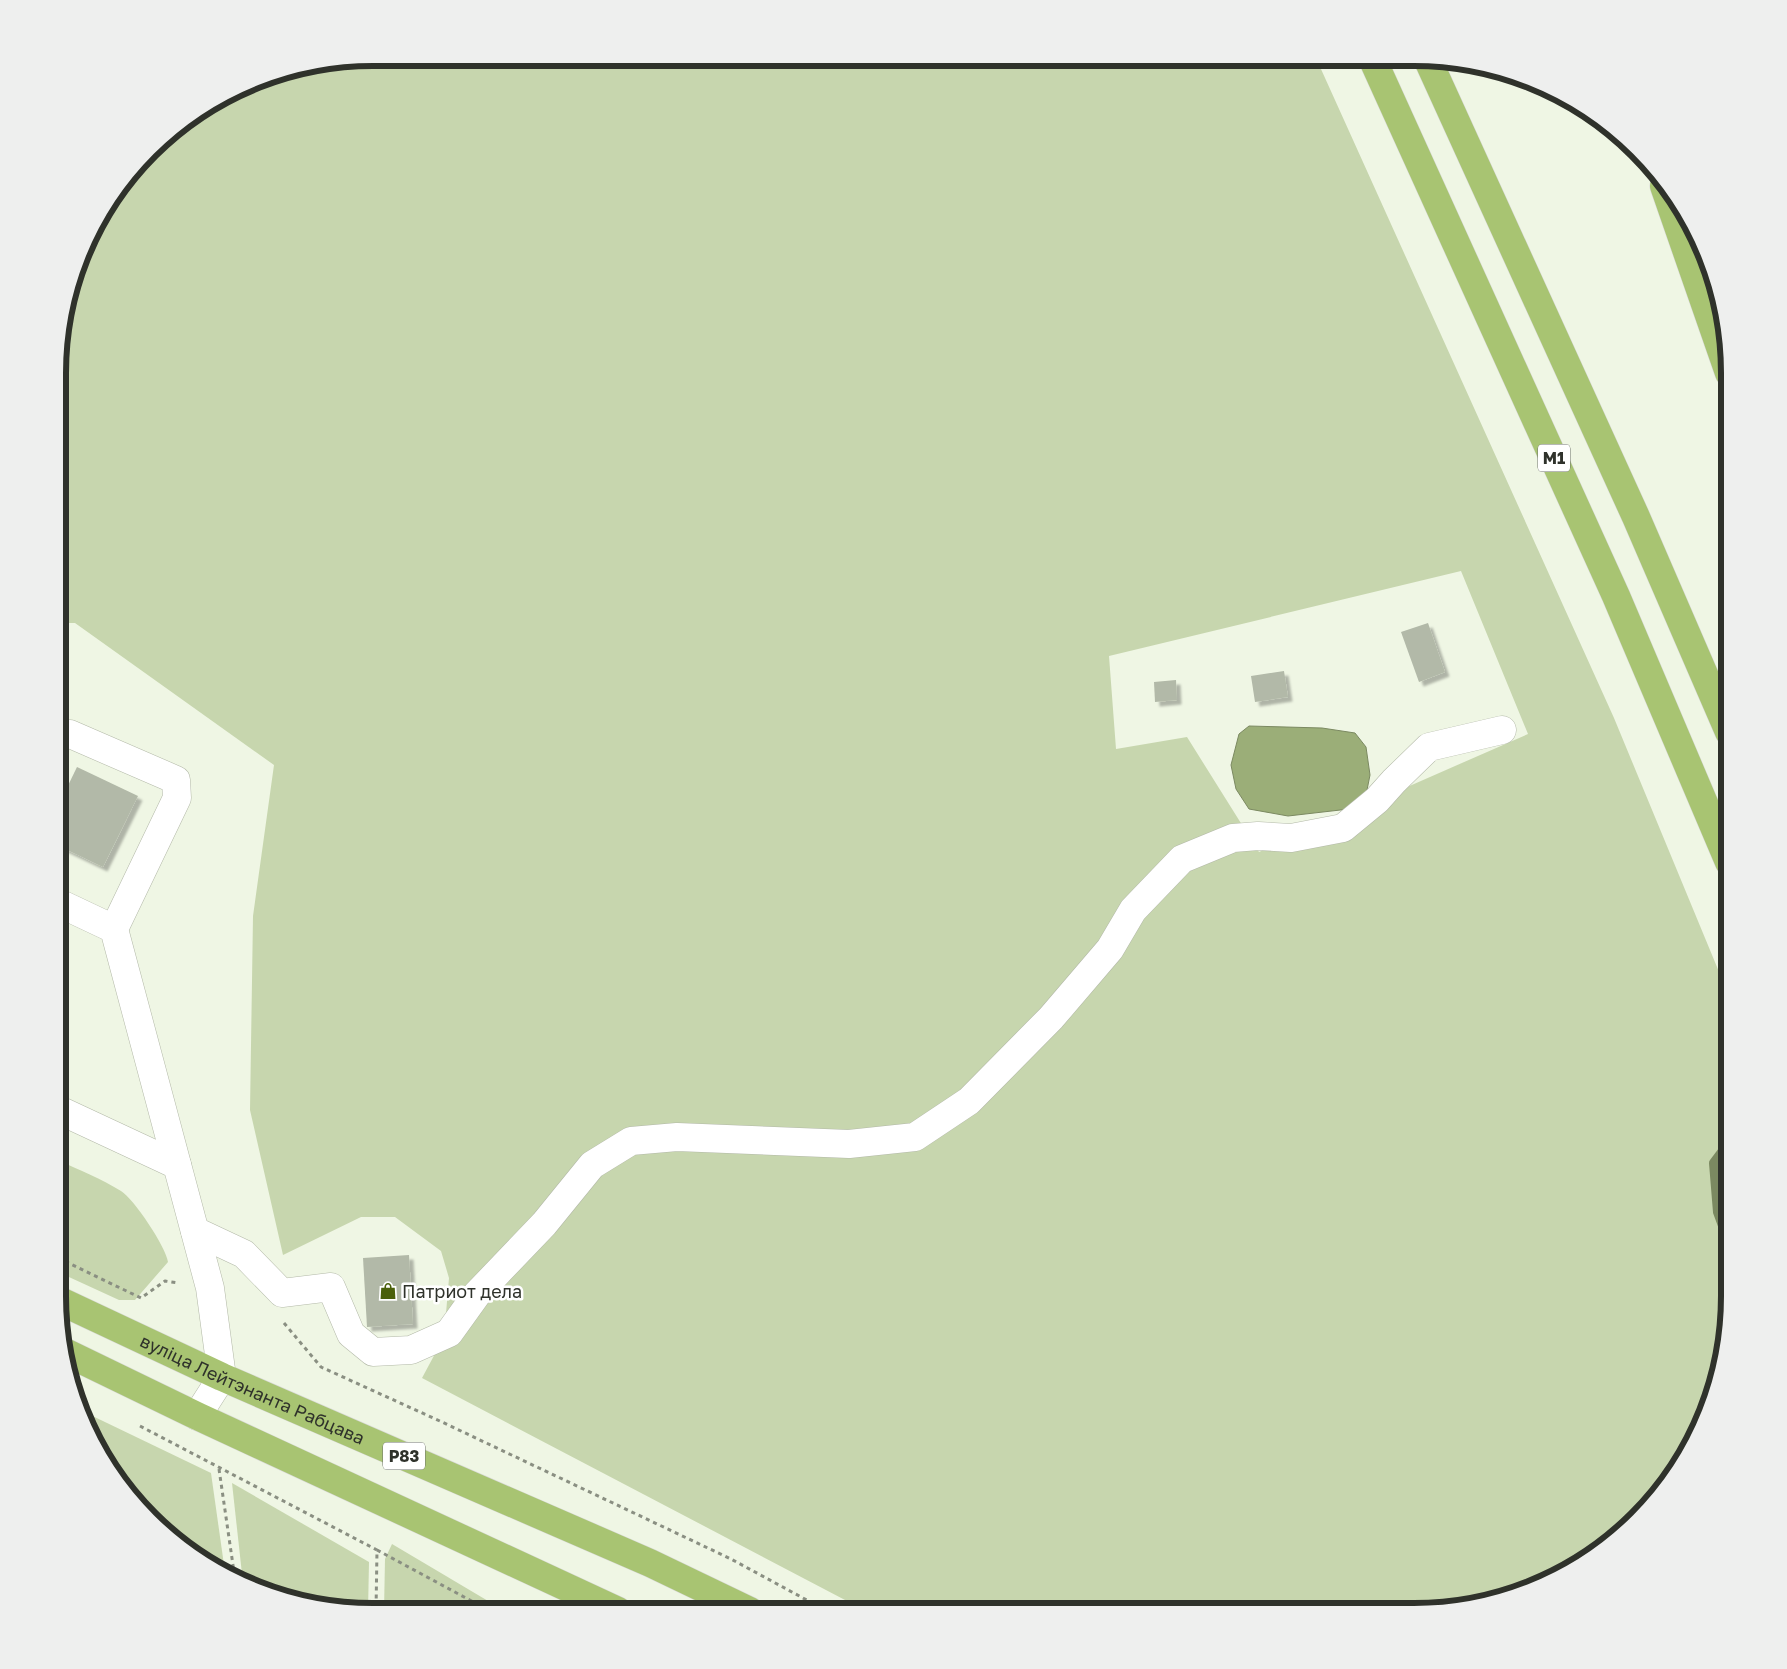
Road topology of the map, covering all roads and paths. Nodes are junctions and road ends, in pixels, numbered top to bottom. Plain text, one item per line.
1 (1376, 66) edge
2 (1431, 67) edge
3 (1671, 206) edge
4 (1719, 345) edge
5 (1721, 714) edge
6 (1502, 730) dead end
7 (66, 734) edge
8 (1721, 843) edge
9 (66, 906) edge
10 (114, 929) junction
11 (66, 1113) edge
12 (177, 1165) junction
13 (195, 1231) junction
14 (66, 1262) edge
15 (210, 1288) junction
16 (66, 1304) edge
17 (276, 1318) dead end
18 (72, 1355) edge
19 (222, 1378) junction
20 (197, 1416) junction
21 (135, 1423) dead end
22 (219, 1468) junction
23 (377, 1550) junction
24 (234, 1569) edge
25 (376, 1603) edge
26 (475, 1603) edge
27 (601, 1603) edge
28 (733, 1603) edge
29 (812, 1603) edge

1 - 8 highway, М1
2 - 5 highway
3 - 4 highway
6 - 13 lane
7 - 10 lane
9 - 10 lane
10 - 12 lane
11 - 12 lane
12 - 13 lane
13 - 15 lane
14 - 15 path
15 - 19 lane
16 - 19 highway, вуліца Лейтэнанта Рабцава / Р83
17 - 29 path
18 - 20 highway
19 - 20 lane
19 - 28 highway, вуліца Лейтэнанта Рабцава / Р83
20 - 27 highway
21 - 22 path
22 - 23 path
22 - 24 path
23 - 25 path
23 - 26 path

